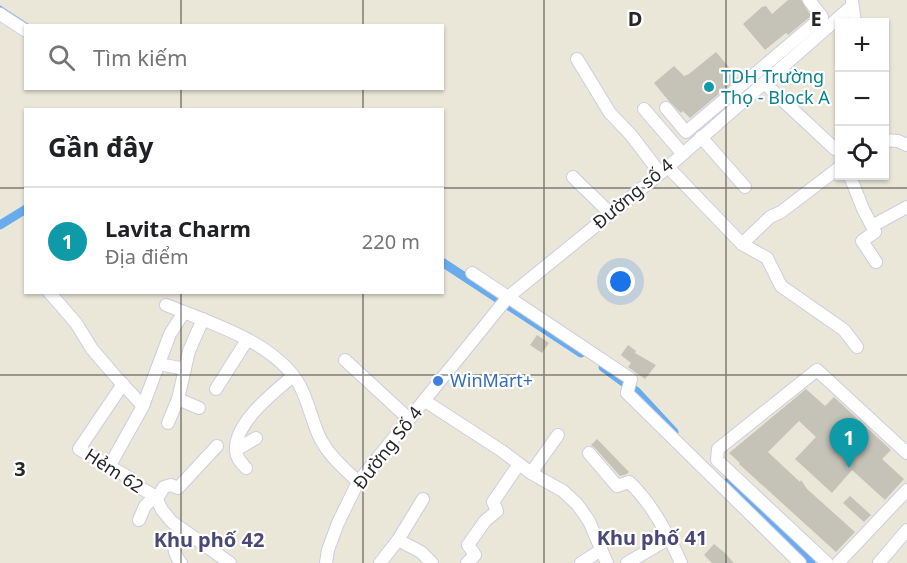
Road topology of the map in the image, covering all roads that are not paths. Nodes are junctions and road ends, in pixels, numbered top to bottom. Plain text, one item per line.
1 (809, 0) edge
2 (852, 3) edge
3 (0, 14) edge
4 (854, 18) edge
5 (24, 31) edge
6 (803, 40) junction
7 (577, 59) dead end
8 (764, 83) junction
9 (666, 108) dead end
10 (644, 109) dead end
11 (701, 137) junction
12 (889, 140) edge
13 (907, 145) edge
14 (835, 149) dead end
15 (682, 153) junction
16 (664, 170) junction
17 (835, 171) edge
18 (573, 177) dead end
19 (852, 180) edge
20 (745, 187) dead end
21 (902, 210) edge
22 (610, 214) junction
23 (872, 226) junction
24 (742, 244) junction
25 (876, 262) dead end
26 (472, 273) dead end
27 (51, 294) edge
28 (508, 297) junction
29 (166, 305) dead end
30 (184, 312) junction
31 (203, 319) junction
32 (248, 340) junction
33 (857, 347) dead end
34 (345, 360) dead end
35 (159, 363) junction
36 (185, 369) junction
37 (292, 376) junction
38 (123, 384) junction
39 (216, 389) dead end
40 (178, 399) junction
41 (425, 401) junction
42 (143, 406) junction
43 (199, 408) dead end
44 (409, 419) junction
45 (168, 423) dead end
46 (558, 435) dead end
47 (256, 438) dead end
48 (217, 446) dead end
49 (236, 450) junction
50 (589, 453) dead end
51 (907, 453) edge
52 (519, 464) junction
53 (109, 466) junction
54 (246, 468) dead end
55 (531, 473) junction
56 (358, 482) junction
57 (907, 490) edge
58 (155, 498) junction
59 (423, 499) dead end
60 (139, 520) dead end
61 (183, 530) junction
62 (906, 533) edge
63 (670, 538) junction
64 (398, 540) junction
65 (601, 550) junction
66 (181, 563) edge
67 (230, 563) edge
68 (326, 563) edge
69 (380, 563) edge
70 (432, 563) edge
71 (467, 563) edge
72 (581, 563) edge
73 (607, 563) edge
74 (627, 563) edge
75 (681, 563) edge
76 (800, 563) edge
77 (827, 563) edge
78 (838, 563) edge
79 (879, 563) edge

1 - 6 street
2 - 4 street
2 - 6 street, Đường số 4
3 - 5 street
6 - 8 street, Đường số 4
6 - 9 street
7 - 16 street
8 - 11 street, Đường số 4
8 - 14 street
10 - 15 street
11 - 15 street, Đường số 4
11 - 20 street
12 - 13 street
15 - 16 street, Đường số 4
16 - 22 street, Đường số 4
16 - 24 street
17 - 24 street
18 - 22 street
19 - 23 street
21 - 23 street
22 - 28 street, Đường số 4
23 - 25 street
24 - 33 street
26 - 28 street
27 - 38 street
28 - 41 street, Đường số 4
28 - 76 street
29 - 30 street
30 - 31 street
30 - 35 street
31 - 32 street
31 - 36 street
32 - 37 street
32 - 39 street
34 - 44 street
35 - 36 street
35 - 42 street
36 - 40 street
37 - 49 street
37 - 56 street
38 - 42 street
38 - 53 street, Hẻm 62
40 - 43 street
40 - 45 street
41 - 44 street, Đường Số 4
41 - 52 street
42 - 53 street
44 - 56 street, Đường Số 4
46 - 55 street
47 - 49 street
48 - 58 street
49 - 54 street
50 - 63 street
51 - 77 street
52 - 55 street
52 - 71 street
53 - 58 street, Hẻm 62
55 - 65 street
56 - 68 street, Đường Số 4
57 - 78 street
58 - 60 street
58 - 61 street, Hẻm 62
59 - 64 street
61 - 66 street
61 - 67 street, Hẻm 62
62 - 79 street
63 - 74 street
63 - 75 street
64 - 69 street
64 - 70 street
65 - 72 street
65 - 73 street

